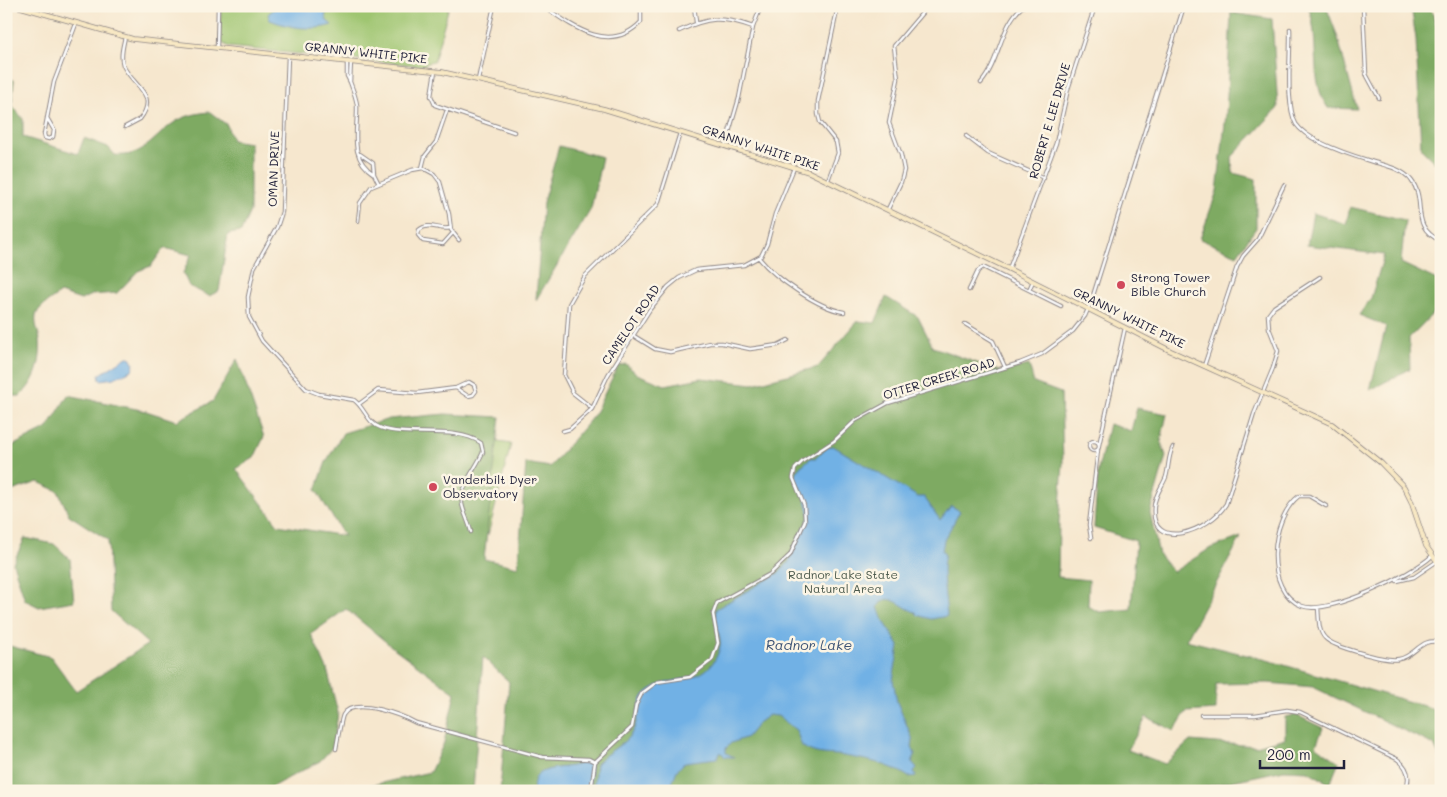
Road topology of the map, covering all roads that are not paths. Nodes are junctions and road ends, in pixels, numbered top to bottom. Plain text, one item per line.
1 (17, 6) edge
2 (218, 6) edge
3 (494, 6) edge
4 (543, 6) edge
5 (641, 6) edge
6 (694, 6) edge
7 (762, 6) edge
8 (838, 6) edge
9 (928, 6) edge
10 (1023, 6) edge
11 (1085, 6) edge
12 (1184, 6) edge
13 (1363, 6) edge
14 (1095, 8) edge
15 (696, 23) junction
16 (76, 24) junction
17 (753, 28) junction
18 (1290, 29) dead end
19 (679, 31) dead end
20 (125, 38) junction
21 (217, 48) junction
22 (288, 55) junction
23 (349, 61) junction
24 (435, 71) junction
25 (478, 80) junction
26 (981, 83) dead end
27 (1379, 98) dead end
28 (447, 110) junction
29 (47, 118) junction
30 (125, 127) dead end
31 (514, 132) dead end
32 (680, 133) junction
33 (966, 136) dead end
34 (725, 146) junction
35 (360, 154) junction
36 (795, 167) junction
37 (422, 168) junction
38 (374, 174) junction
39 (1044, 178) junction
40 (828, 180) junction
41 (378, 182) junction
42 (1284, 185) dead end
43 (888, 209) junction
44 (358, 220) dead end
45 (450, 228) junction
46 (453, 234) junction
47 (459, 240) dead end
48 (1441, 241) edge
49 (760, 258) junction
50 (1010, 269) junction
51 (1320, 278) dead end
52 (1033, 281) junction
53 (969, 290) dead end
54 (1029, 290) junction
55 (1061, 306) dead end
56 (1088, 309) junction
57 (844, 312) dead end
58 (965, 324) dead end
59 (1125, 328) junction
60 (634, 336) junction
61 (788, 340) dead end
62 (1204, 366) junction
63 (1005, 368) junction
64 (456, 388) junction
65 (1262, 392) junction
66 (359, 404) junction
67 (592, 409) junction
68 (563, 432) dead end
69 (1099, 445) junction
70 (1173, 447) dead end
71 (1098, 450) junction
72 (1326, 506) dead end
73 (470, 532) dead end
74 (1091, 538) dead end
75 (1432, 556) junction
76 (1436, 562) junction
77 (1441, 567) edge
78 (1396, 581) junction
79 (1318, 608) junction
80 (1441, 643) edge
81 (1201, 715) dead end
82 (336, 749) dead end
83 (595, 762) junction
84 (591, 791) edge
85 (1406, 791) edge

1 - 16 main road, GRANNY WHITE PIKE
2 - 21 street
3 - 25 street
4 - 5 street
6 - 15 street
7 - 17 street
8 - 40 street
9 - 43 street
10 - 26 street
11 - 14 street
12 - 56 street, OTTER CREEK ROAD
13 - 27 street
14 - 39 street, ROBERT E LEE DRIVE
15 - 17 street
15 - 19 street
16 - 20 main road, GRANNY WHITE PIKE
16 - 29 street
17 - 34 street
18 - 48 street
20 - 21 main road, GRANNY WHITE PIKE
20 - 30 street
21 - 22 main road, GRANNY WHITE PIKE
22 - 23 main road, GRANNY WHITE PIKE
22 - 66 street, OMAN DRIVE
23 - 24 main road, GRANNY WHITE PIKE
23 - 35 street
24 - 25 main road, GRANNY WHITE PIKE
24 - 28 street
25 - 32 main road, GRANNY WHITE PIKE
28 - 31 street
28 - 37 street
29 - 29 street
32 - 34 main road, GRANNY WHITE PIKE
32 - 67 street
33 - 39 street
34 - 36 main road, GRANNY WHITE PIKE
35 - 38 street
35 - 38 street
36 - 40 main road, GRANNY WHITE PIKE
36 - 49 street
37 - 41 street
37 - 45 street
38 - 41 street
39 - 50 street, ROBERT E LEE DRIVE
40 - 43 main road, GRANNY WHITE PIKE
41 - 44 street
42 - 62 street
43 - 50 main road, GRANNY WHITE PIKE
45 - 46 street
45 - 46 street
46 - 47 street
49 - 57 street
49 - 60 street, CAMELOT ROAD
50 - 52 main road, GRANNY WHITE PIKE
51 - 65 street
52 - 54 street
52 - 56 main road, GRANNY WHITE PIKE
53 - 54 street
54 - 55 street
56 - 59 main road, GRANNY WHITE PIKE
56 - 63 street, OTTER CREEK ROAD
58 - 63 street
59 - 62 main road, GRANNY WHITE PIKE
59 - 69 street
60 - 61 street
60 - 67 street, CAMELOT ROAD
62 - 65 main road, GRANNY WHITE PIKE
63 - 83 street, OTTER CREEK ROAD
64 - 64 street
64 - 66 street
65 - 70 street
65 - 75 main road, GRANNY WHITE PIKE
66 - 73 street
67 - 68 street, CAMELOT ROAD
69 - 71 street
69 - 71 street
71 - 74 street
72 - 79 street
75 - 76 main road, GRANNY WHITE PIKE
75 - 78 street
76 - 77 main road, GRANNY WHITE PIKE
76 - 78 street
78 - 79 street
79 - 80 street
81 - 85 street
82 - 83 street
83 - 84 street

